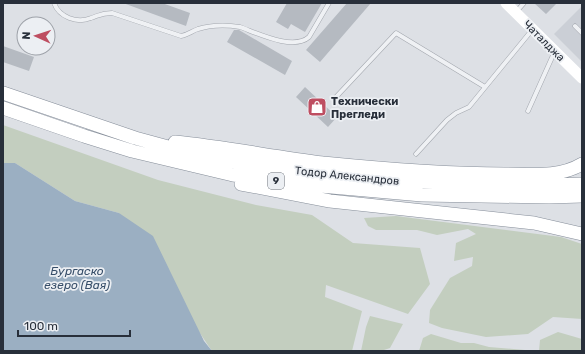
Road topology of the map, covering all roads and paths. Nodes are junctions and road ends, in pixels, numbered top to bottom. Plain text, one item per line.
1 (54, 3) edge
2 (328, 3) edge
3 (506, 3) edge
4 (524, 3) edge
5 (515, 12) junction
6 (575, 26) dead end
7 (532, 29) junction
8 (582, 33) edge
9 (555, 51) junction
10 (582, 78) edge
11 (485, 87) junction
12 (3, 93) edge
13 (336, 97) dead end
14 (3, 108) edge
15 (528, 111) dead end
16 (135, 138) junction
17 (132, 151) junction
18 (416, 154) dead end
19 (582, 164) edge
20 (582, 184) edge
21 (423, 189) junction
22 (582, 196) edge
23 (582, 234) edge

1 - 2 lane
3 - 5 main road, Чаталджа
4 - 5 lane
5 - 7 main road, Чаталджа
6 - 8 lane
7 - 9 main road, Чаталджа
7 - 11 lane
9 - 10 main road, Чаталджа
9 - 15 lane
11 - 13 lane
11 - 18 lane
12 - 16 highway, Тодор Александров / 9
14 - 17 highway, Тодор Александров / 9
16 - 19 highway
16 - 21 highway, Тодор Александров / 9
17 - 21 highway, Тодор Александров / 9
17 - 23 highway
20 - 21 highway, Тодор Александров / 9
21 - 22 highway, Тодор Александров / 9

